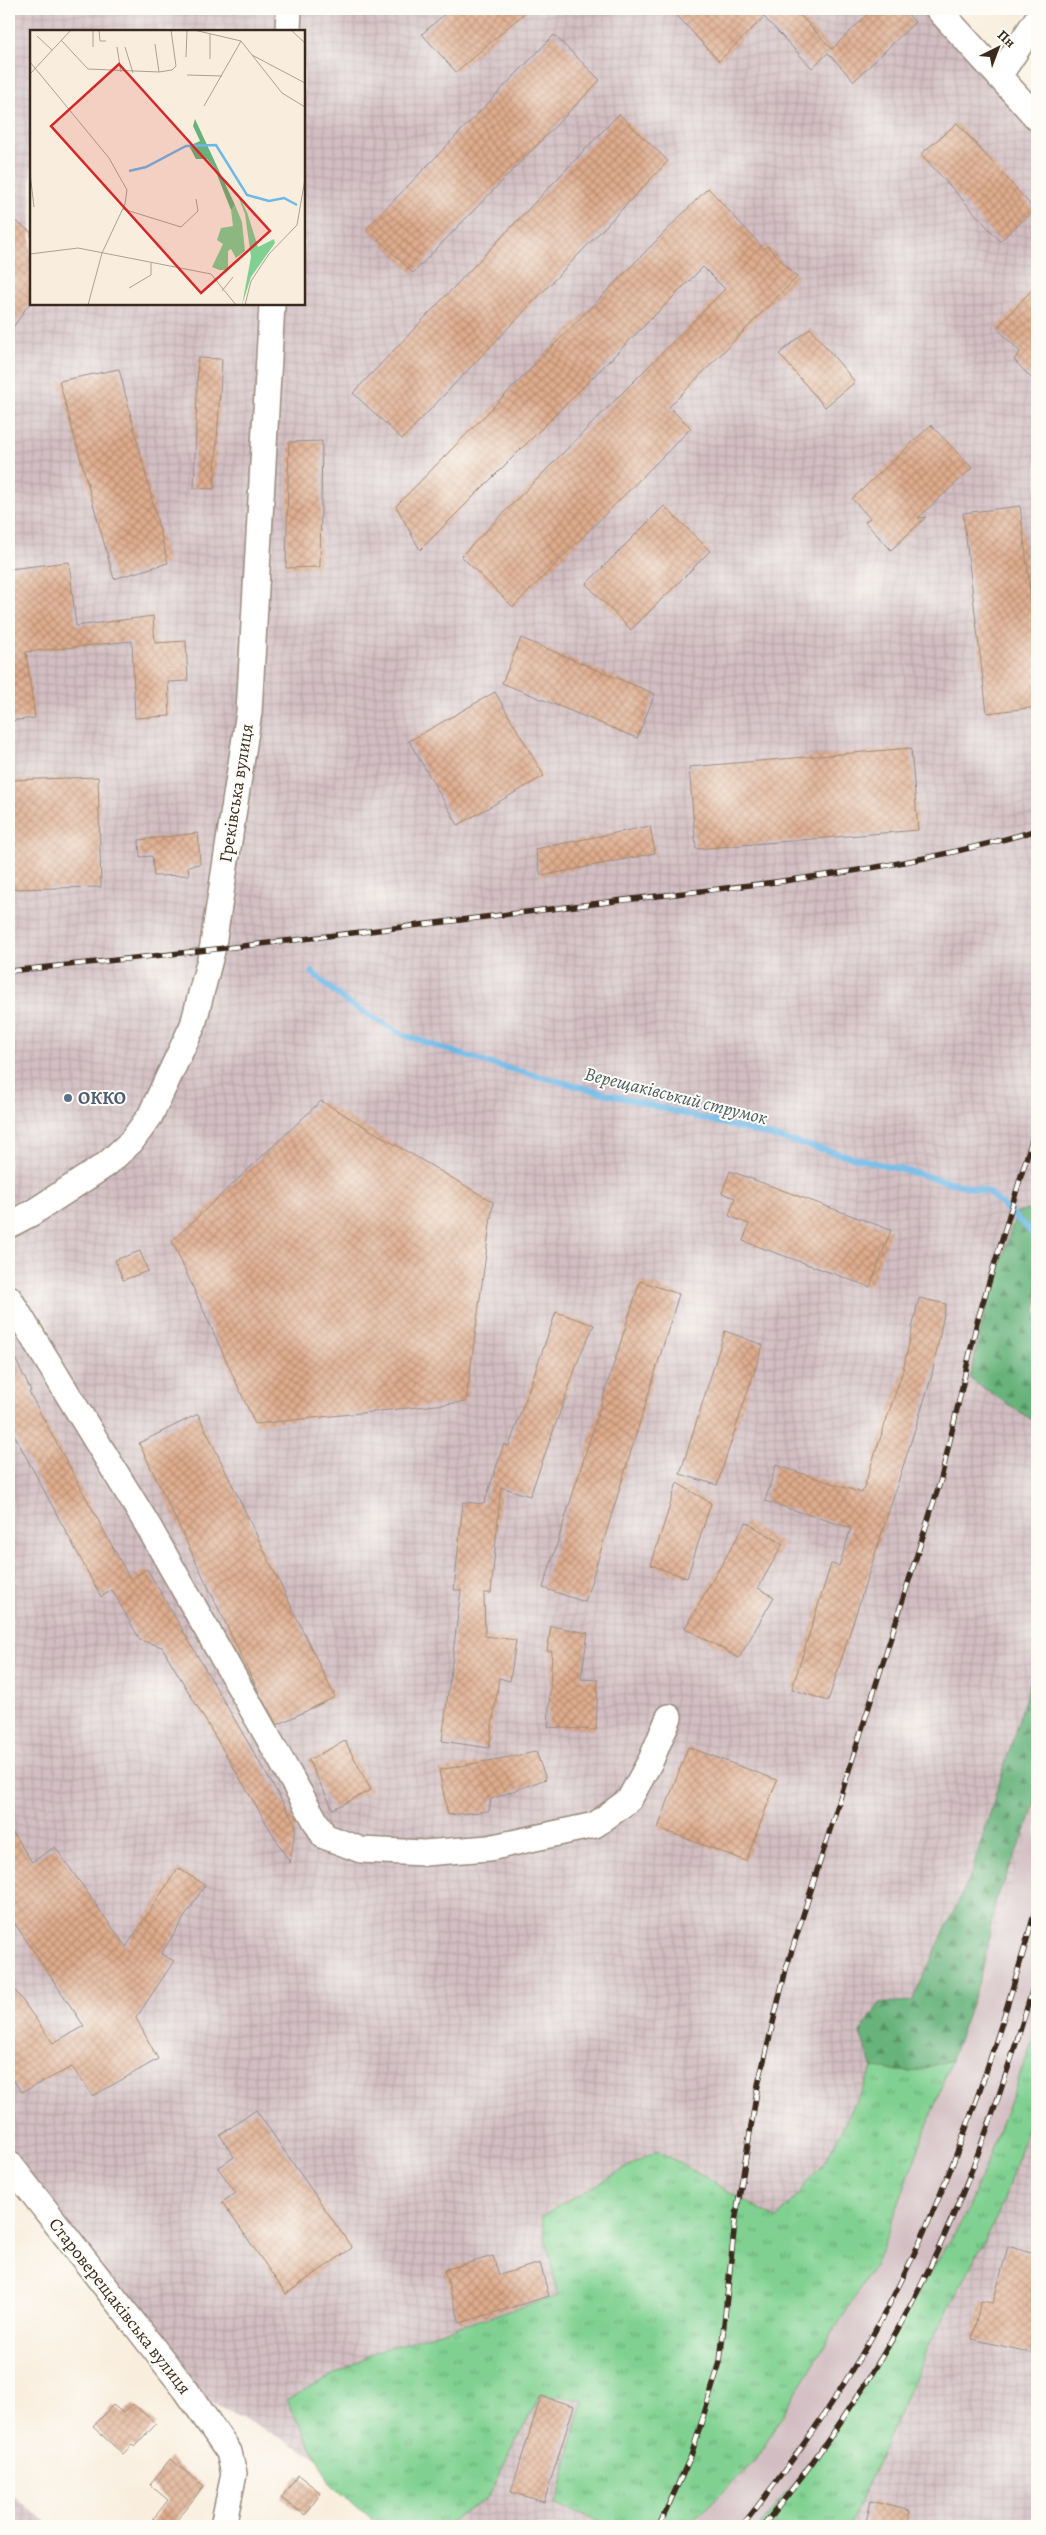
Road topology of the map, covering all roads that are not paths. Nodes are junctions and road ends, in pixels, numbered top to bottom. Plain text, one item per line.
1 (289, 9) edge
2 (938, 9) edge
3 (1037, 19) edge
4 (288, 30) edge
5 (999, 76) junction
6 (1037, 118) edge
7 (272, 305) edge
8 (9, 1225) edge
9 (9, 1298) edge
10 (669, 1717) dead end
11 (9, 2163) edge
12 (223, 2526) edge

1 - 4 street
2 - 5 street
3 - 5 street
5 - 6 street
7 - 8 street, Греківська вулиця
9 - 10 street
11 - 12 street, Староверещаківська вулиця

